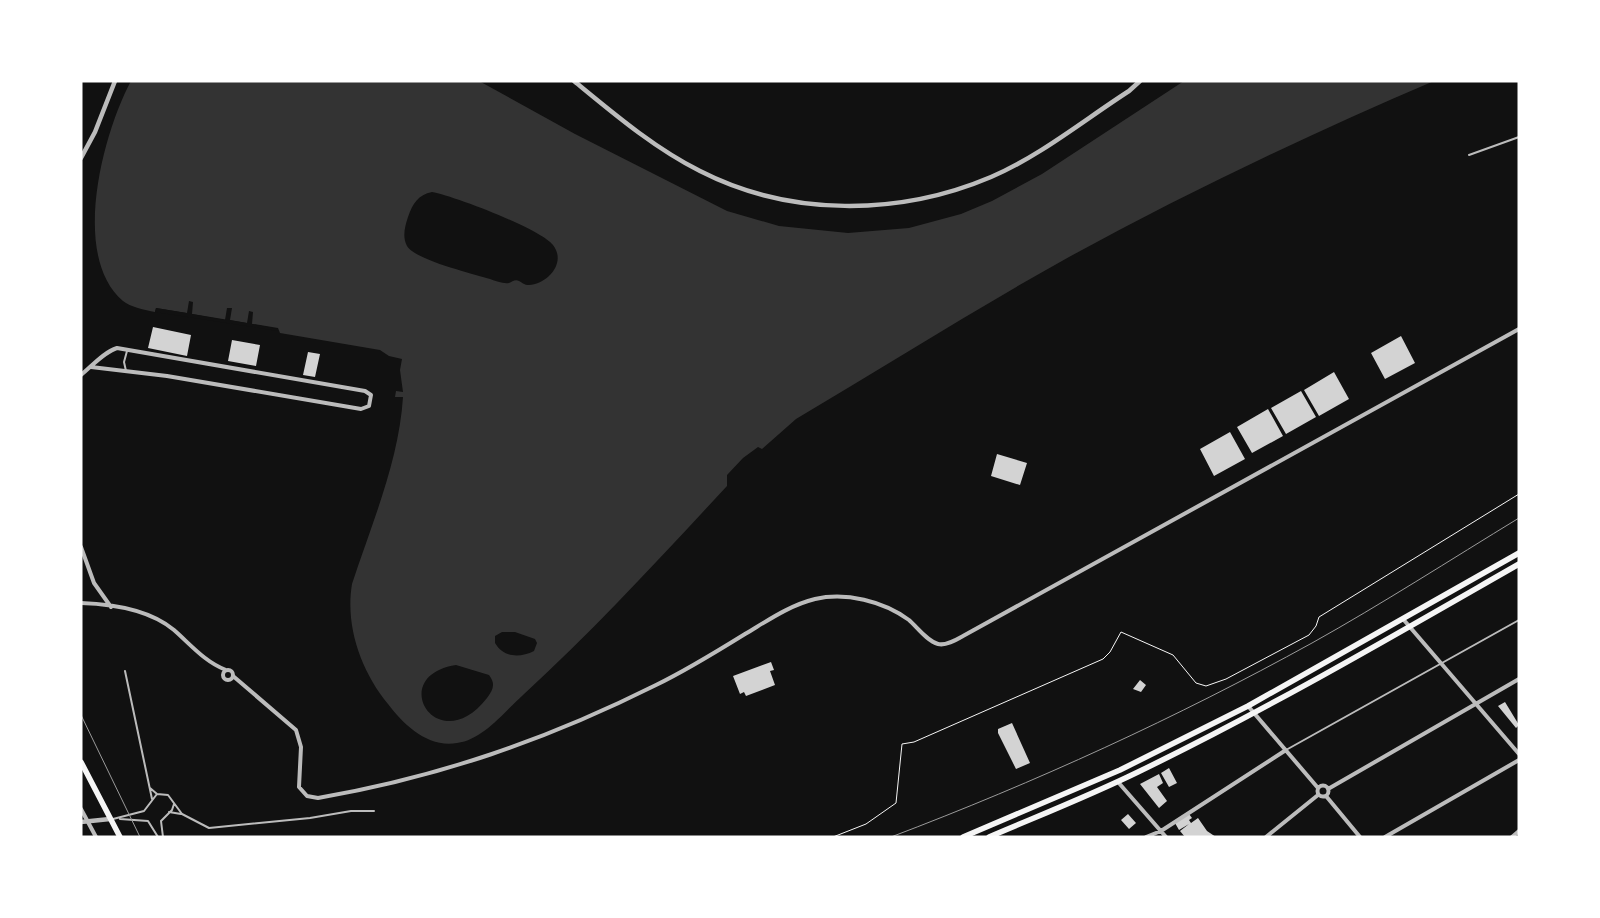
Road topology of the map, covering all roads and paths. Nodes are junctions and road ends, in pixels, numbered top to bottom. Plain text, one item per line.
1 (115, 81) edge
2 (574, 81) edge
3 (1140, 81) edge
4 (1519, 137) edge
5 (1469, 155) dead end
6 (81, 158) edge
7 (1519, 330) edge
8 (127, 350) junction
9 (91, 366) junction
10 (126, 371) junction
11 (81, 375) edge
12 (1519, 494) edge
13 (81, 548) edge
14 (1519, 553) edge
15 (1519, 564) edge
16 (81, 603) edge
17 (111, 606) junction
18 (1403, 619) junction
19 (1519, 620) edge
20 (1409, 626) junction
21 (1441, 664) junction
22 (214, 665) junction
23 (226, 670) junction
24 (125, 671) dead end
25 (233, 676) junction
26 (222, 677) junction
27 (1519, 679) edge
28 (227, 681) junction
29 (243, 686) junction
30 (1476, 703) junction
31 (1248, 706) junction
32 (1254, 713) junction
33 (1286, 750) junction
34 (1519, 754) edge
35 (1519, 760) edge
36 (81, 762) edge
37 (1118, 782) junction
38 (150, 788) junction
39 (1318, 788) junction
40 (1328, 789) junction
41 (157, 794) junction
42 (1318, 795) junction
43 (1326, 796) junction
44 (152, 799) junction
45 (174, 804) junction
46 (81, 809) edge
47 (374, 811) dead end
48 (169, 812) junction
49 (182, 814) junction
50 (120, 818) junction
51 (110, 819) junction
52 (84, 822) edge
53 (1161, 831) junction
54 (1519, 832) edge
55 (96, 837) edge
56 (120, 837) edge
57 (158, 837) edge
58 (163, 837) edge
59 (833, 837) edge
60 (963, 837) edge
61 (989, 837) edge
62 (1146, 837) edge
63 (1166, 837) edge
64 (1266, 837) edge
65 (1360, 837) edge
66 (1385, 837) edge
67 (1512, 837) edge

1 - 6 street
2 - 3 street
4 - 5 lane
7 - 29 street
8 - 9 street
8 - 10 lane
8 - 10 street
9 - 10 street
9 - 11 street
12 - 59 path
13 - 17 street
14 - 18 main road
15 - 20 main road
16 - 17 street
17 - 22 street
18 - 20 street
18 - 31 main road
19 - 21 lane
20 - 21 street
20 - 32 main road
21 - 30 street
21 - 33 lane
22 - 23 street
22 - 26 street
23 - 25 street
23 - 26 street
24 - 38 lane
25 - 28 street
25 - 29 street
26 - 28 street
27 - 30 street
28 - 29 street
30 - 34 street
30 - 40 street
31 - 32 street
31 - 60 main road
32 - 33 street
32 - 37 main road
33 - 39 street
33 - 53 street
35 - 66 street
36 - 51 main road
37 - 53 street
37 - 61 main road
38 - 41 lane
38 - 44 lane
39 - 40 street
39 - 42 street
40 - 43 street
41 - 44 lane
41 - 45 lane
42 - 43 street
42 - 64 street
43 - 65 street
44 - 50 lane
45 - 48 lane
45 - 49 lane
46 - 52 street
47 - 49 lane
48 - 49 lane
48 - 58 lane
50 - 51 lane
50 - 57 lane
51 - 52 street
51 - 56 main road
52 - 55 street
53 - 62 street
53 - 63 street
54 - 67 street

